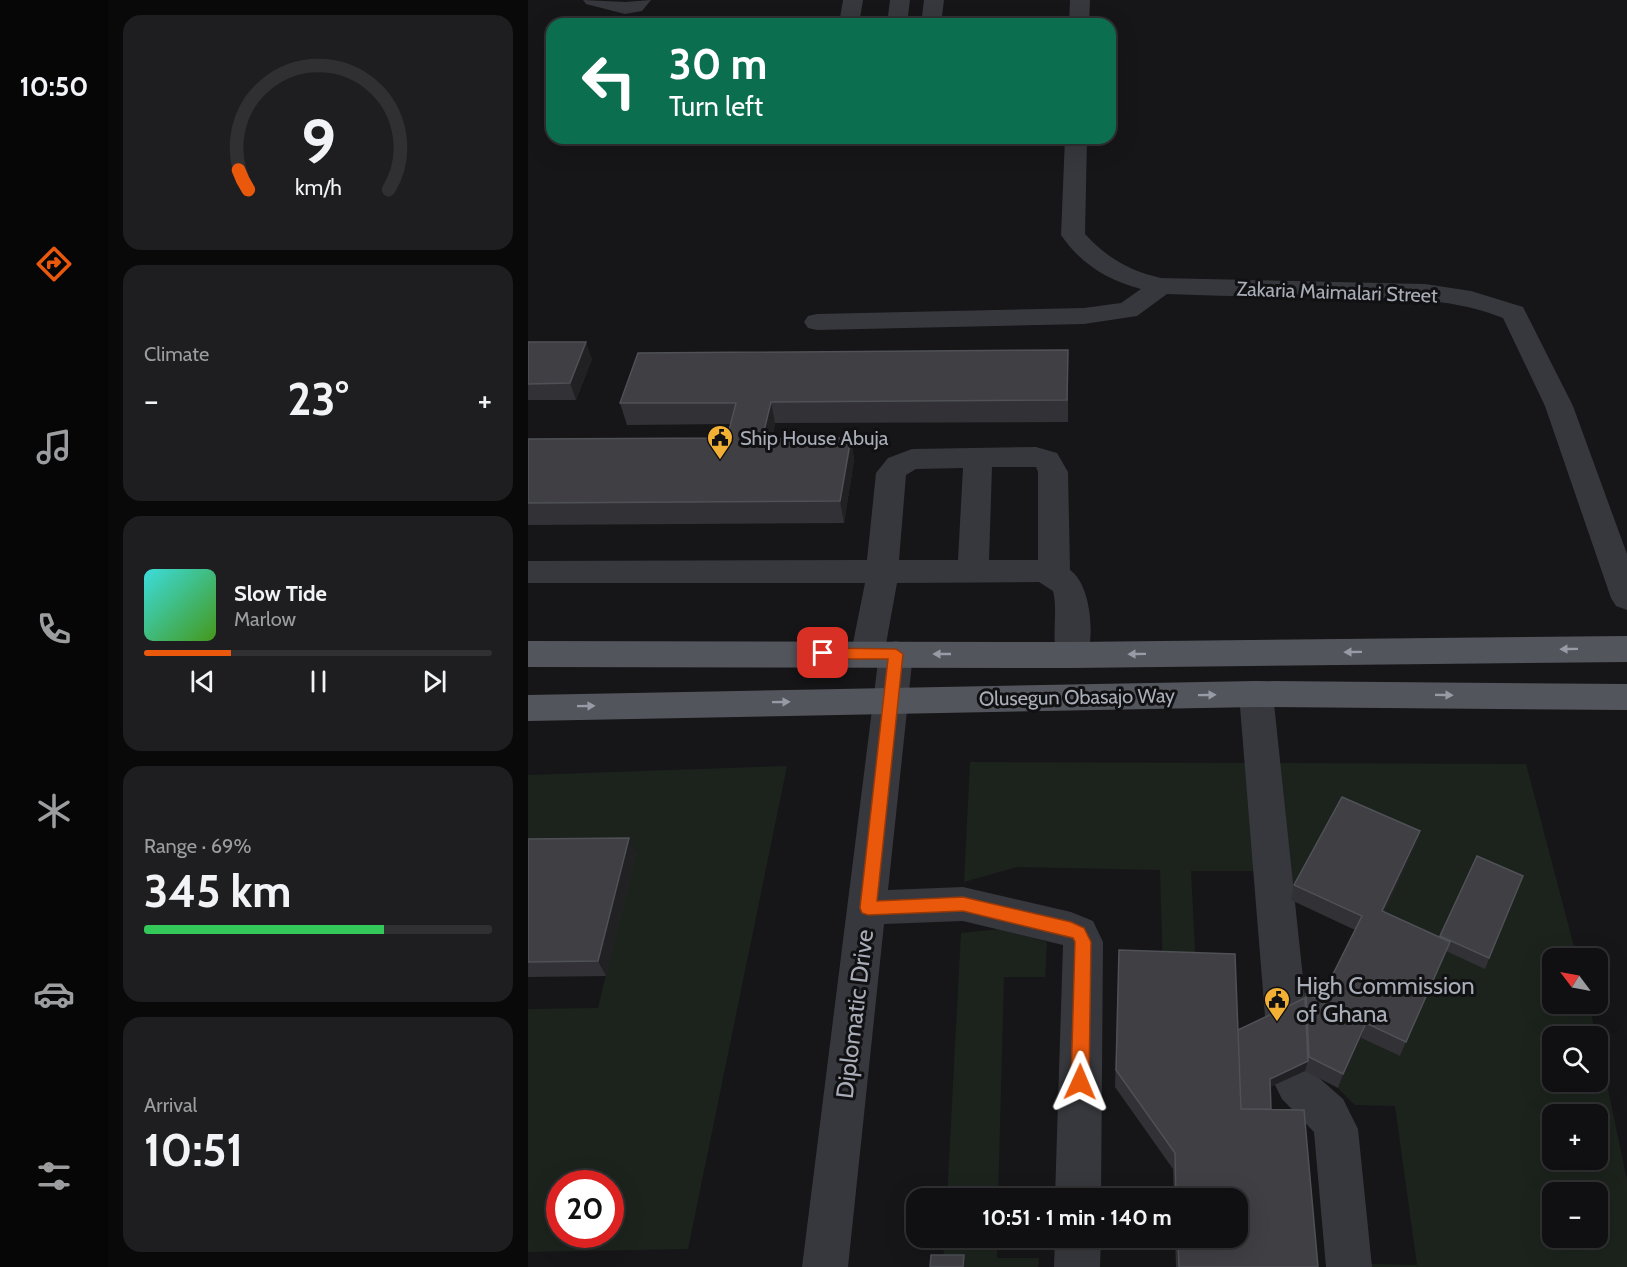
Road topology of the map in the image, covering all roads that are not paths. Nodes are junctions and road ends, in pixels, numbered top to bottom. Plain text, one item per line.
1 (593, 0) edge
2 (641, 0) edge
3 (853, 0) edge
4 (900, 0) edge
5 (934, 0) edge
6 (1080, 0) edge
7 (850, 18) edge
8 (898, 18) edge
9 (932, 18) edge
10 (1079, 18) edge
11 (1076, 144) edge
12 (1161, 286) junction
13 (817, 322) dead end
14 (978, 459) junction
15 (973, 571) junction
16 (528, 572) edge
17 (880, 572) junction
18 (1054, 576) junction
19 (1627, 598) edge
20 (1627, 649) edge
21 (1396, 651) junction
22 (528, 654) edge
23 (882, 654) junction
24 (1072, 655) junction
25 (1256, 694) junction
26 (1400, 695) junction
27 (1627, 697) edge
28 (890, 700) junction
29 (528, 708) edge
30 (868, 908) junction
31 (1286, 1016) edge
32 (1292, 1077) edge
33 (1078, 1188) edge
34 (1078, 1248) edge
35 (825, 1267) edge
36 (1077, 1267) edge
37 (1349, 1267) edge

1 - 2 street
3 - 7 street
4 - 8 street
5 - 9 street
6 - 10 street
11 - 12 street, Zakaria Maimalari Street
12 - 13 street
12 - 19 street, Zakaria Maimalari Street
14 - 15 street
14 - 17 street, Diplomatic Drive
14 - 18 street, Diplomatic Drive
15 - 17 street
15 - 18 street
16 - 17 street
17 - 23 street, Diplomatic Drive
18 - 24 street
20 -> 21 main road
21 -> 24 main road
21 - 26 main road
22 - 23 main road
24 -> 23 main road
23 - 28 street, Diplomatic Drive
25 - 26 main road, Olusegun Obasajo Way
28 -> 25 main road, Olusegun Obasajo Way
25 - 31 street
26 -> 27 main road, Olusegun Obasajo Way
29 -> 28 main road, Olusegun Obasajo Way
28 - 30 street, Diplomatic Drive
30 - 33 street
30 - 35 street, Diplomatic Drive
32 - 37 street
34 - 36 street

